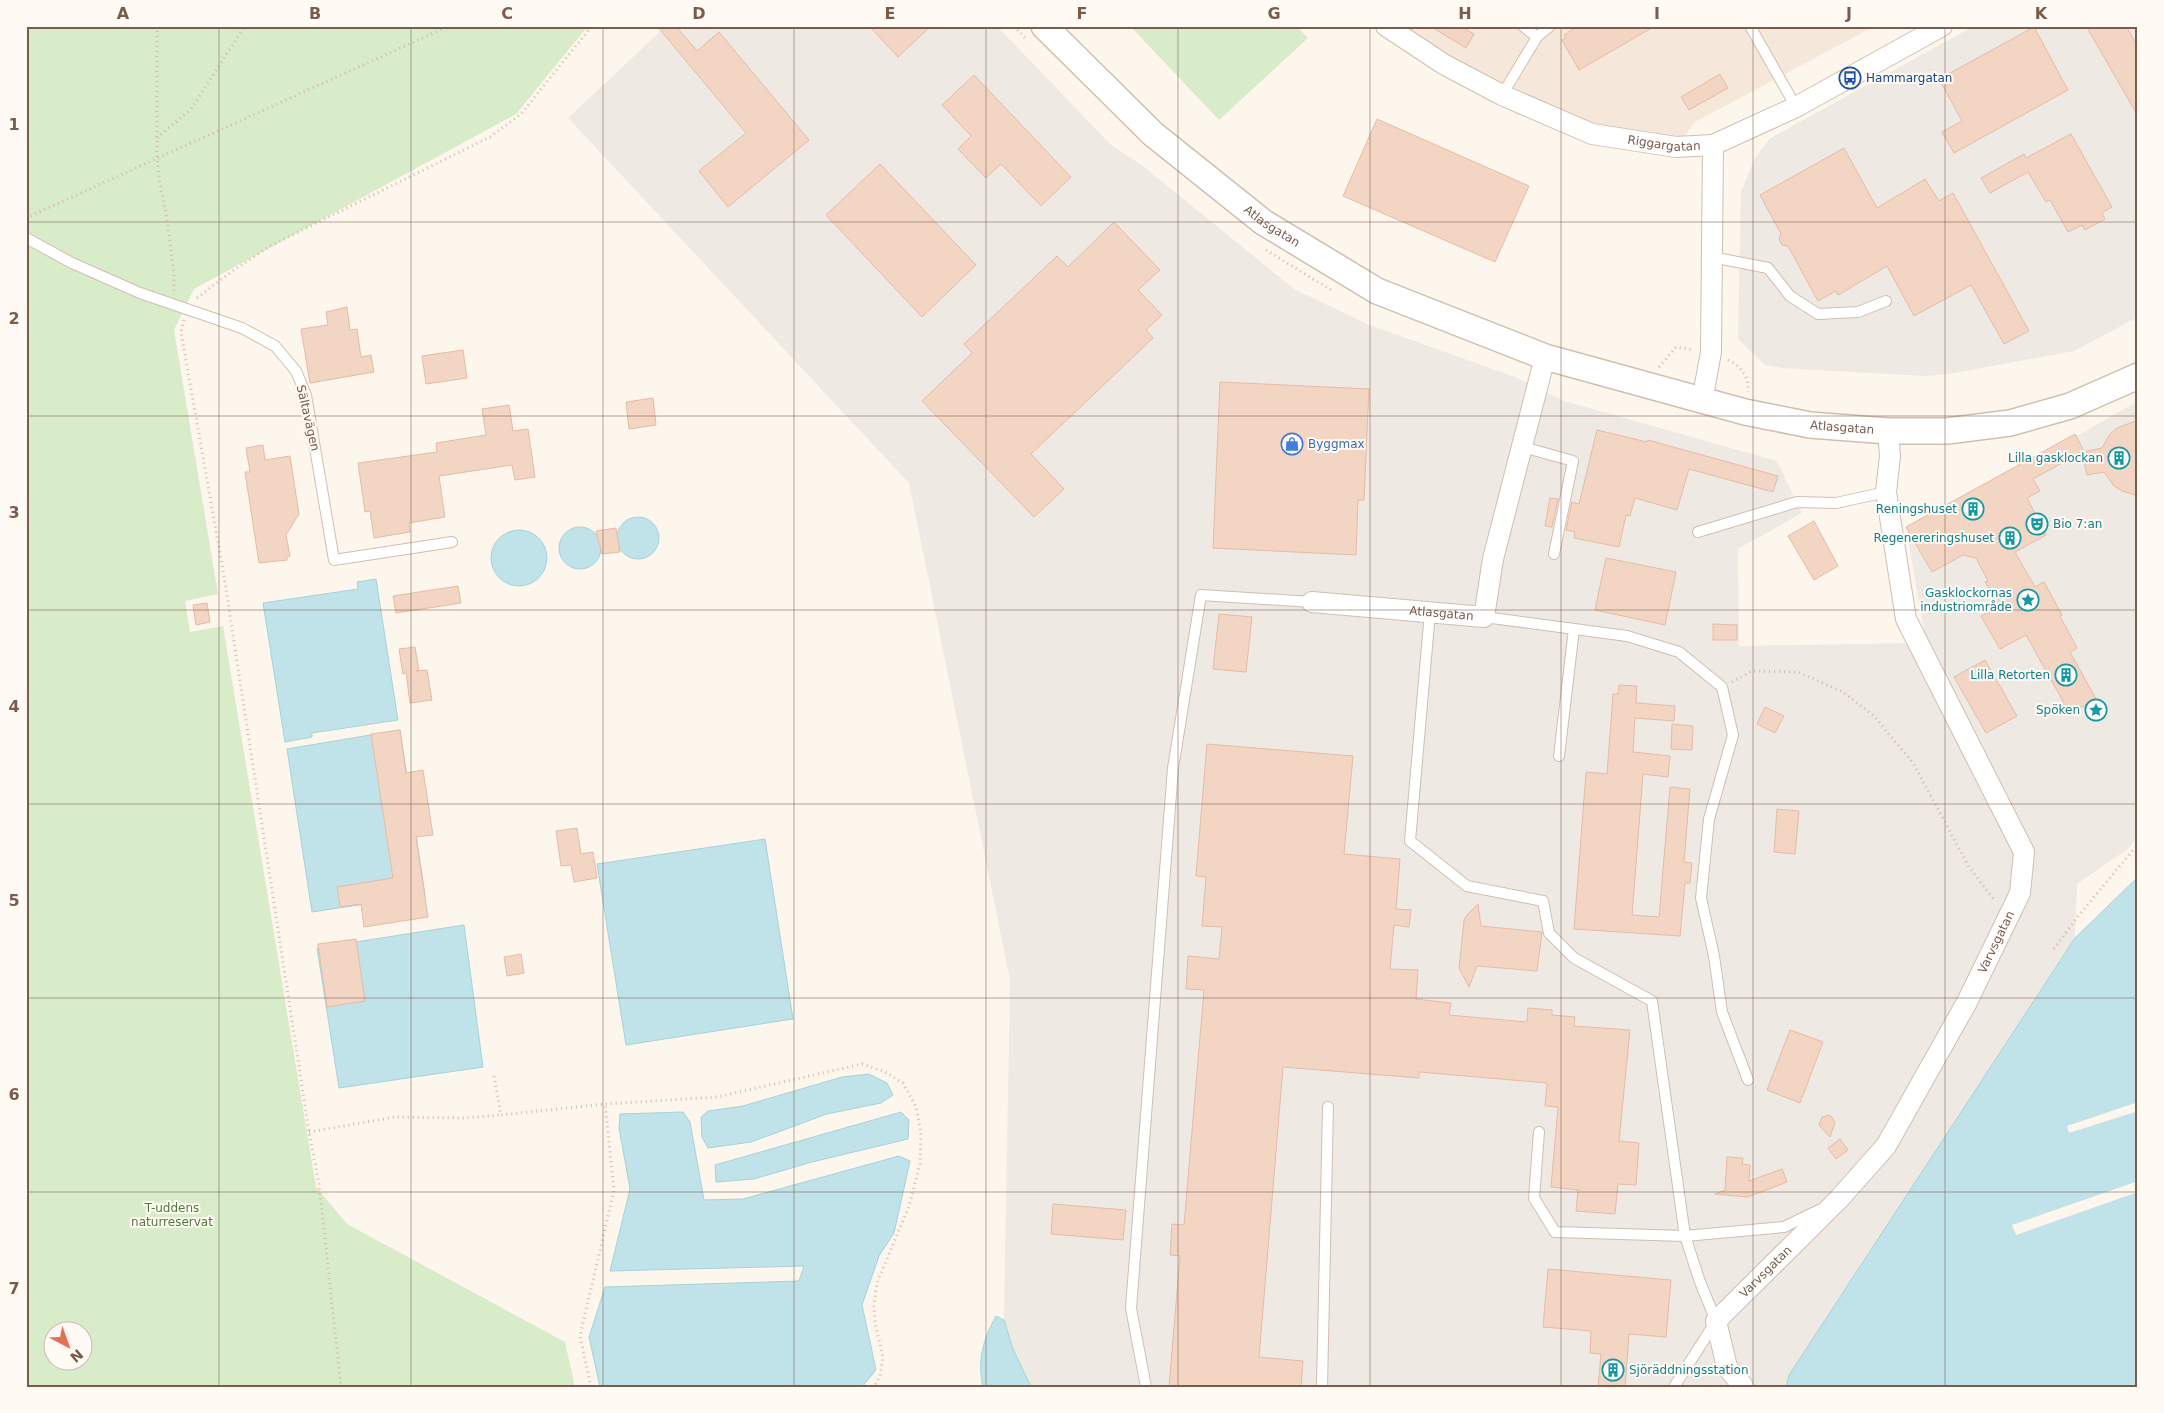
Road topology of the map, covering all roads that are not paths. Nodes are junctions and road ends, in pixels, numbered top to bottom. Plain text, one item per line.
1 (1523, 26) edge
2 (1550, 26) edge
3 (1750, 26) edge
4 (1942, 26) edge
5 (1396, 29) edge
6 (1036, 33) edge
7 (1537, 37) junction
8 (1502, 95) junction
9 (1796, 107) junction
10 (1713, 145) junction
11 (26, 238) edge
12 (1712, 257) junction
13 (1886, 301) dead end
14 (1545, 357) junction
15 (2138, 376) edge
16 (1702, 400) junction
17 (1888, 431) junction
18 (1523, 447) junction
19 (1886, 492) junction
20 (1698, 532) dead end
21 (452, 542) dead end
22 (1554, 554) dead end
23 (1312, 602) joint
24 (1430, 612) junction
25 (1484, 617) junction
26 (1574, 629) junction
27 (1559, 756) dead end
28 (1748, 1080) dead end
29 (1328, 1107) dead end
30 (1539, 1132) dead end
31 (1838, 1200) junction
32 (1685, 1236) junction
33 (1716, 1321) junction
34 (1743, 1386) edge
35 (1146, 1387) edge
36 (1322, 1387) edge
37 (1674, 1387) edge

1 - 7 lane
2 - 7 lane
3 - 9 lane
4 - 9 street, Riggargatan
5 - 8 street, Riggargatan
6 - 14 street, Atlasgatan
7 - 8 lane
8 - 10 street, Riggargatan
9 - 10 street, Riggargatan
10 - 12 street
11 - 21 lane, Sältavägen
12 - 13 lane
12 - 16 street
14 - 16 street, Atlasgatan
14 - 18 street, Atlasgatan
15 - 17 street, Atlasgatan
16 - 17 street, Atlasgatan
17 - 19 street, Varvsgatan
18 - 22 lane
18 - 25 street, Atlasgatan
19 - 20 lane
19 - 31 street, Varvsgatan
23 - 24 street, Atlasgatan
23 - 35 lane
24 - 25 street, Atlasgatan
24 - 32 lane
25 - 26 lane
26 - 27 lane
26 - 28 lane
29 - 36 lane
30 - 32 lane
31 - 32 lane
31 - 33 street, Varvsgatan
32 - 33 lane
33 - 34 street
33 - 37 lane

